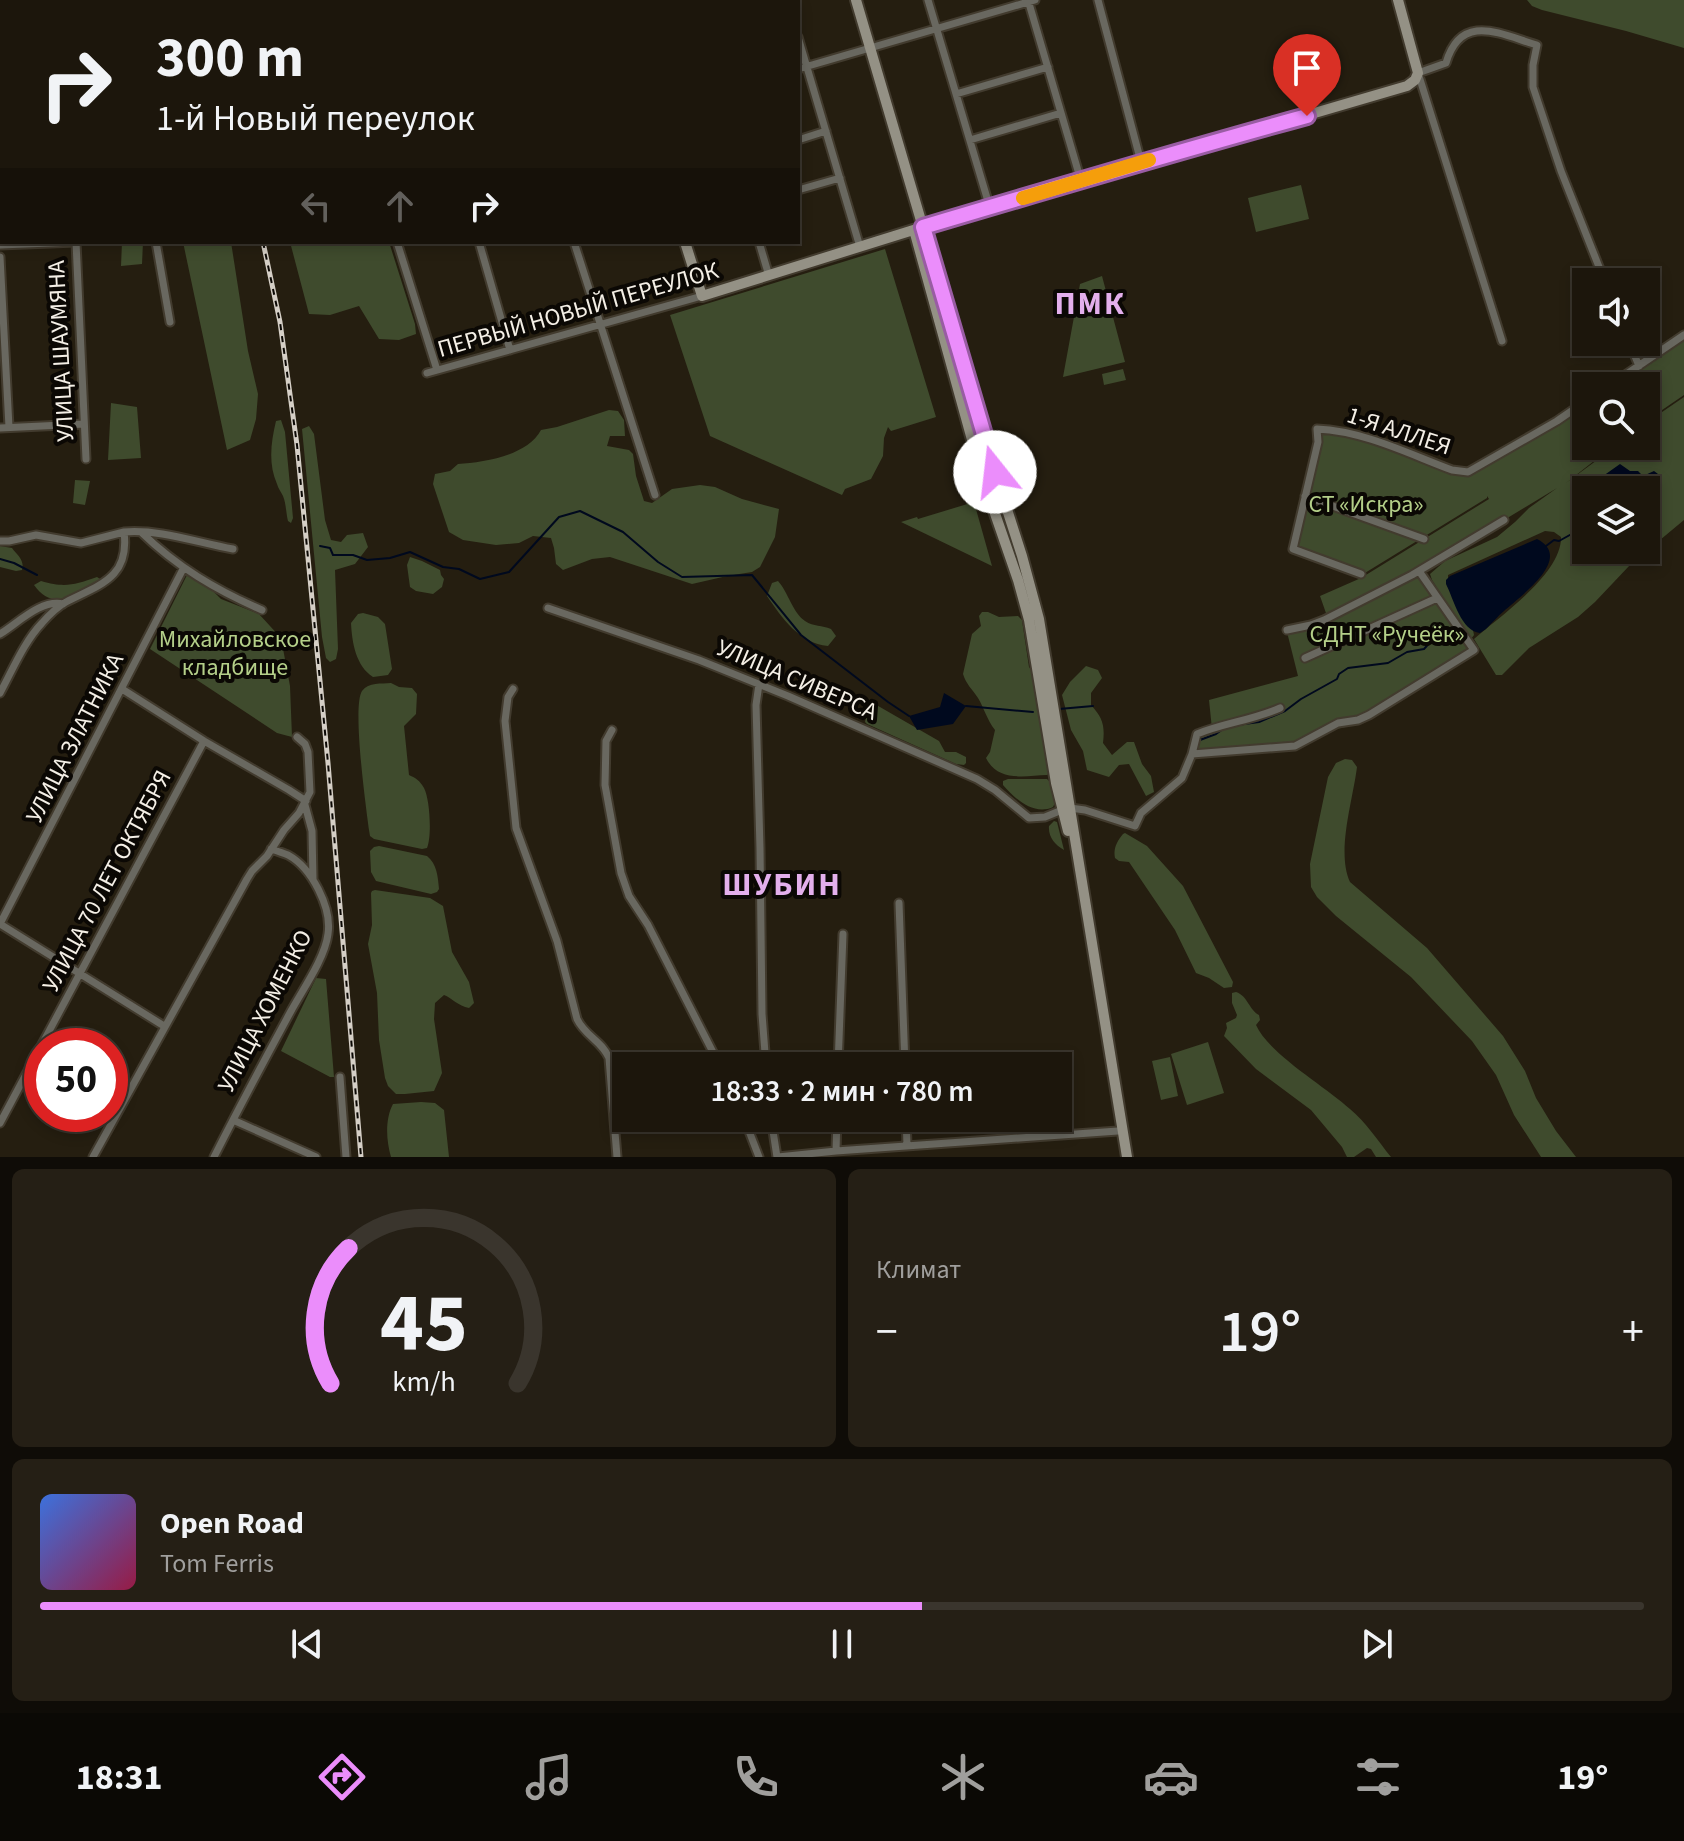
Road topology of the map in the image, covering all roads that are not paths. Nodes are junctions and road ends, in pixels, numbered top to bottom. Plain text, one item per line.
1 (856, 0) edge
2 (928, 0) edge
3 (1098, 0) edge
4 (1398, 0) edge
5 (1030, 1) edge
6 (937, 28) junction
7 (870, 47) junction
8 (802, 67) edge
9 (1048, 67) junction
10 (1418, 73) junction
11 (956, 94) junction
12 (1061, 113) junction
13 (826, 131) junction
14 (800, 139) edge
15 (970, 140) junction
16 (1141, 162) junction
17 (840, 178) junction
18 (1081, 181) junction
19 (800, 189) edge
20 (990, 208) junction
21 (918, 229) junction
22 (25, 244) edge
23 (76, 244) edge
24 (156, 244) edge
25 (398, 244) edge
26 (480, 244) edge
27 (575, 244) edge
28 (686, 244) edge
29 (760, 244) edge
30 (0, 245) edge
31 (860, 247) junction
32 (0, 257) edge
33 (1599, 268) edge
34 (769, 276) junction
35 (702, 296) junction
36 (170, 322) dead end
37 (599, 325) junction
38 (1684, 335) edge
39 (957, 340) junction
40 (1502, 341) dead end
41 (945, 342) junction
42 (510, 350) junction
43 (1635, 356) edge
44 (1639, 366) junction
45 (437, 370) junction
46 (1630, 372) edge
47 (427, 373) dead end
48 (1572, 411) edge
49 (84, 424) junction
50 (4, 428) edge
51 (86, 459) dead end
52 (995, 472) junction
53 (982, 476) junction
54 (655, 495) dead end
55 (1305, 496) junction
56 (1504, 520) dead end
57 (124, 532) junction
58 (141, 532) junction
59 (1424, 539) dead end
60 (0, 541) edge
61 (233, 549) dead end
62 (183, 569) junction
63 (1419, 571) junction
64 (1361, 574) dead end
65 (1437, 598) junction
66 (63, 604) junction
67 (548, 608) dead end
68 (262, 610) dead end
69 (1287, 630) dead end
70 (0, 634) edge
71 (1305, 658) dead end
72 (759, 684) junction
73 (122, 689) junction
74 (513, 689) dead end
75 (0, 693) edge
76 (1280, 708) dead end
77 (612, 730) dead end
78 (297, 737) dead end
79 (204, 741) junction
80 (1192, 754) junction
81 (305, 803) junction
82 (1066, 809) junction
83 (271, 849) junction
84 (313, 881) junction
85 (899, 903) dead end
86 (0, 924) edge
87 (843, 934) dead end
88 (80, 975) junction
89 (164, 1026) junction
90 (713, 1052) edge
91 (765, 1052) edge
92 (839, 1052) edge
93 (904, 1052) edge
94 (340, 1077) dead end
95 (233, 1120) junction
96 (0, 1123) edge
97 (1120, 1131) junction
98 (749, 1132) edge
99 (773, 1132) edge
100 (837, 1132) edge
101 (907, 1132) edge
102 (907, 1145) junction
103 (836, 1151) junction
104 (93, 1157) edge
105 (214, 1157) edge
106 (316, 1157) edge
107 (346, 1157) edge
108 (617, 1157) edge
109 (759, 1157) edge
110 (777, 1157) edge
111 (1124, 1157) edge

1 - 7 main road
2 - 6 street
3 - 16 street
4 - 10 main road
5 - 6 street
5 - 9 street
6 - 7 street
6 - 11 street
7 - 8 street
7 - 21 main road
8 - 13 street
9 - 11 street
9 - 12 street
10 - 16 main road, ПЕРВЫЙ НОВЫЙ ПЕРЕУЛОК
10 - 33 street
10 - 40 street
11 - 15 street
12 - 15 street
12 - 18 street
13 - 14 street
13 - 17 street
15 - 20 street
16 - 18 main road, ПЕРВЫЙ НОВЫЙ ПЕРЕУЛОК
17 - 19 street
17 - 31 street
18 - 20 main road, ПЕРВЫЙ НОВЫЙ ПЕРЕУЛОК
20 - 21 main road, ПЕРВЫЙ НОВЫЙ ПЕРЕУЛОК
21 - 31 main road, ПЕРВЫЙ НОВЫЙ ПЕРЕУЛОК
21 - 39 main road
21 - 41 main road
22 - 30 street
23 - 49 street, УЛИЦА ШАУМЯНА
24 - 36 street
25 - 45 street
26 - 42 street
27 - 37 street
28 - 35 main road
29 - 34 street
31 - 34 main road, ПЕРВЫЙ НОВЫЙ ПЕРЕУЛОК
32 - 50 street
34 - 35 main road, ПЕРВЫЙ НОВЫЙ ПЕРЕУЛОК
35 - 37 street, ПЕРВЫЙ НОВЫЙ ПЕРЕУЛОК
37 - 42 street, ПЕРВЫЙ НОВЫЙ ПЕРЕУЛОК
37 - 54 street
38 - 44 street
39 - 41 main road
39 - 52 main road
41 - 53 main road
42 - 45 street, ПЕРВЫЙ НОВЫЙ ПЕРЕУЛОК
43 - 44 street
44 - 46 street
45 - 47 street, ПЕРВЫЙ НОВЫЙ ПЕРЕУЛОК
48 - 55 street, 1-Я АЛЛЕЯ
49 - 50 street
49 - 51 street, УЛИЦА ШАУМЯНА
52 - 53 main road
52 - 82 main road
53 - 82 main road
55 - 59 street
55 - 64 street
56 - 63 street
57 - 58 street
57 - 60 street
57 - 66 street
58 - 61 street
58 - 62 street
62 - 68 street
62 - 73 street, УЛИЦА ЗЛАТНИКА
63 - 65 street
63 - 69 street
65 - 71 street
65 - 80 street
66 - 70 street
66 - 75 street
67 - 72 street, УЛИЦА СИВЕРСА
72 - 82 street, УЛИЦА СИВЕРСА
72 - 91 street
73 - 79 street
73 - 86 street, УЛИЦА ЗЛАТНИКА
74 - 108 street
76 - 80 street
77 - 90 street
78 - 81 street
79 - 81 street
79 - 88 street, УЛИЦА 70 ЛЕТ ОКТЯБРЯ
80 - 82 street
81 - 83 street
81 - 84 street
82 - 97 main road
83 - 84 street
83 - 89 street
84 - 95 street, УЛИЦА ХОМЕНКО
85 - 93 street
86 - 88 street
87 - 92 street
88 - 89 street
88 - 96 street, УЛИЦА 70 ЛЕТ ОКТЯБРЯ
89 - 104 street
94 - 107 street
95 - 105 street, УЛИЦА ХОМЕНКО
95 - 106 street
97 - 102 street
97 - 111 main road
98 - 109 street
99 - 110 street
100 - 103 street
101 - 102 street
102 - 103 street
103 - 110 street

